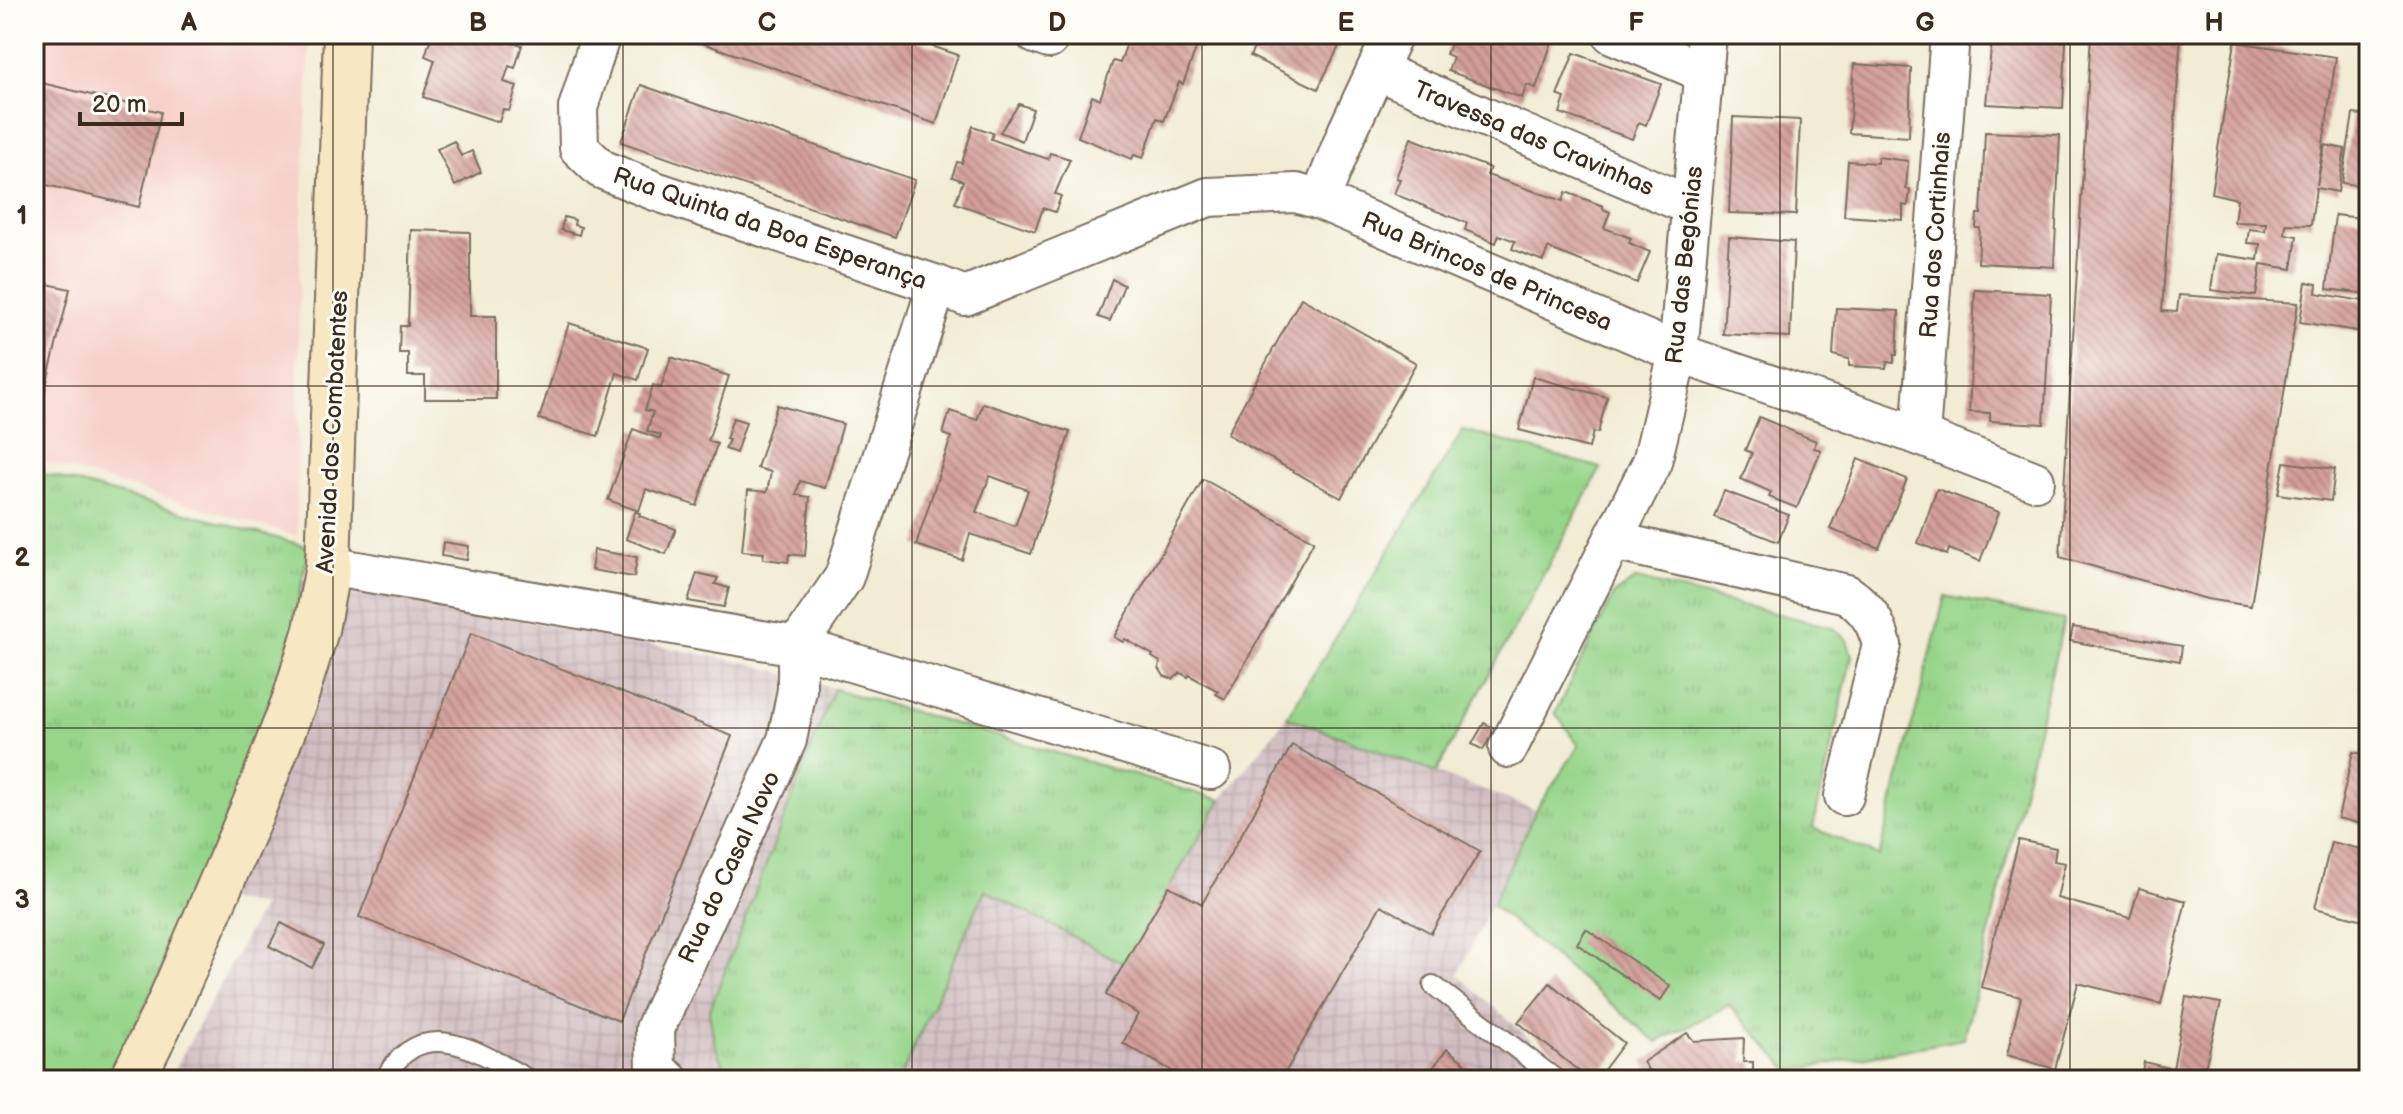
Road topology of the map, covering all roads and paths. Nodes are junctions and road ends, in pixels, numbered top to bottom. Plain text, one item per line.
1 (346, 34) edge
2 (601, 34) edge
3 (1393, 34) edge
4 (1612, 34) edge
5 (1707, 34) edge
6 (1950, 34) edge
7 (1376, 70) junction
8 (1703, 72) junction
9 (1320, 200) junction
10 (1691, 206) junction
11 (937, 285) junction
12 (1678, 353) junction
13 (1920, 436) junction
14 (2035, 481) dead end
15 (1613, 541) junction
16 (328, 566) junction
17 (797, 646) junction
18 (1508, 748) dead end
19 (1211, 770) dead end
20 (1844, 796) dead end
21 (1433, 985) dead end
22 (132, 1080) edge
23 (384, 1080) edge
24 (530, 1080) edge
25 (669, 1080) edge
26 (1557, 1080) edge

1 - 16 street, Avenida dos Combatentes
2 - 11 street, Rua Quinta da Boa Esperança
3 - 7 street
4 - 8 street
5 - 8 street, Rua das Begónias
6 - 13 street, Rua dos Cortinhais
7 - 9 street
7 - 10 street, Travessa das Cravinhas
8 - 10 street, Rua das Begónias
9 - 11 street, Rua Brincos de Princesa
9 - 12 street, Rua Brincos de Princesa
10 - 12 street, Rua das Begónias
11 - 17 street, Rua Quinta da Boa Esperança
12 - 13 street, Rua Brincos de Princesa
12 - 15 street, Rua das Begónias
13 - 14 street, Rua Brincos de Princesa
15 - 18 street, Rua das Begónias
15 - 20 street
16 - 17 street
16 - 22 street, Avenida dos Combatentes
17 - 19 street
17 - 25 street, Rua do Casal Novo
21 - 26 lane
23 - 24 lane

